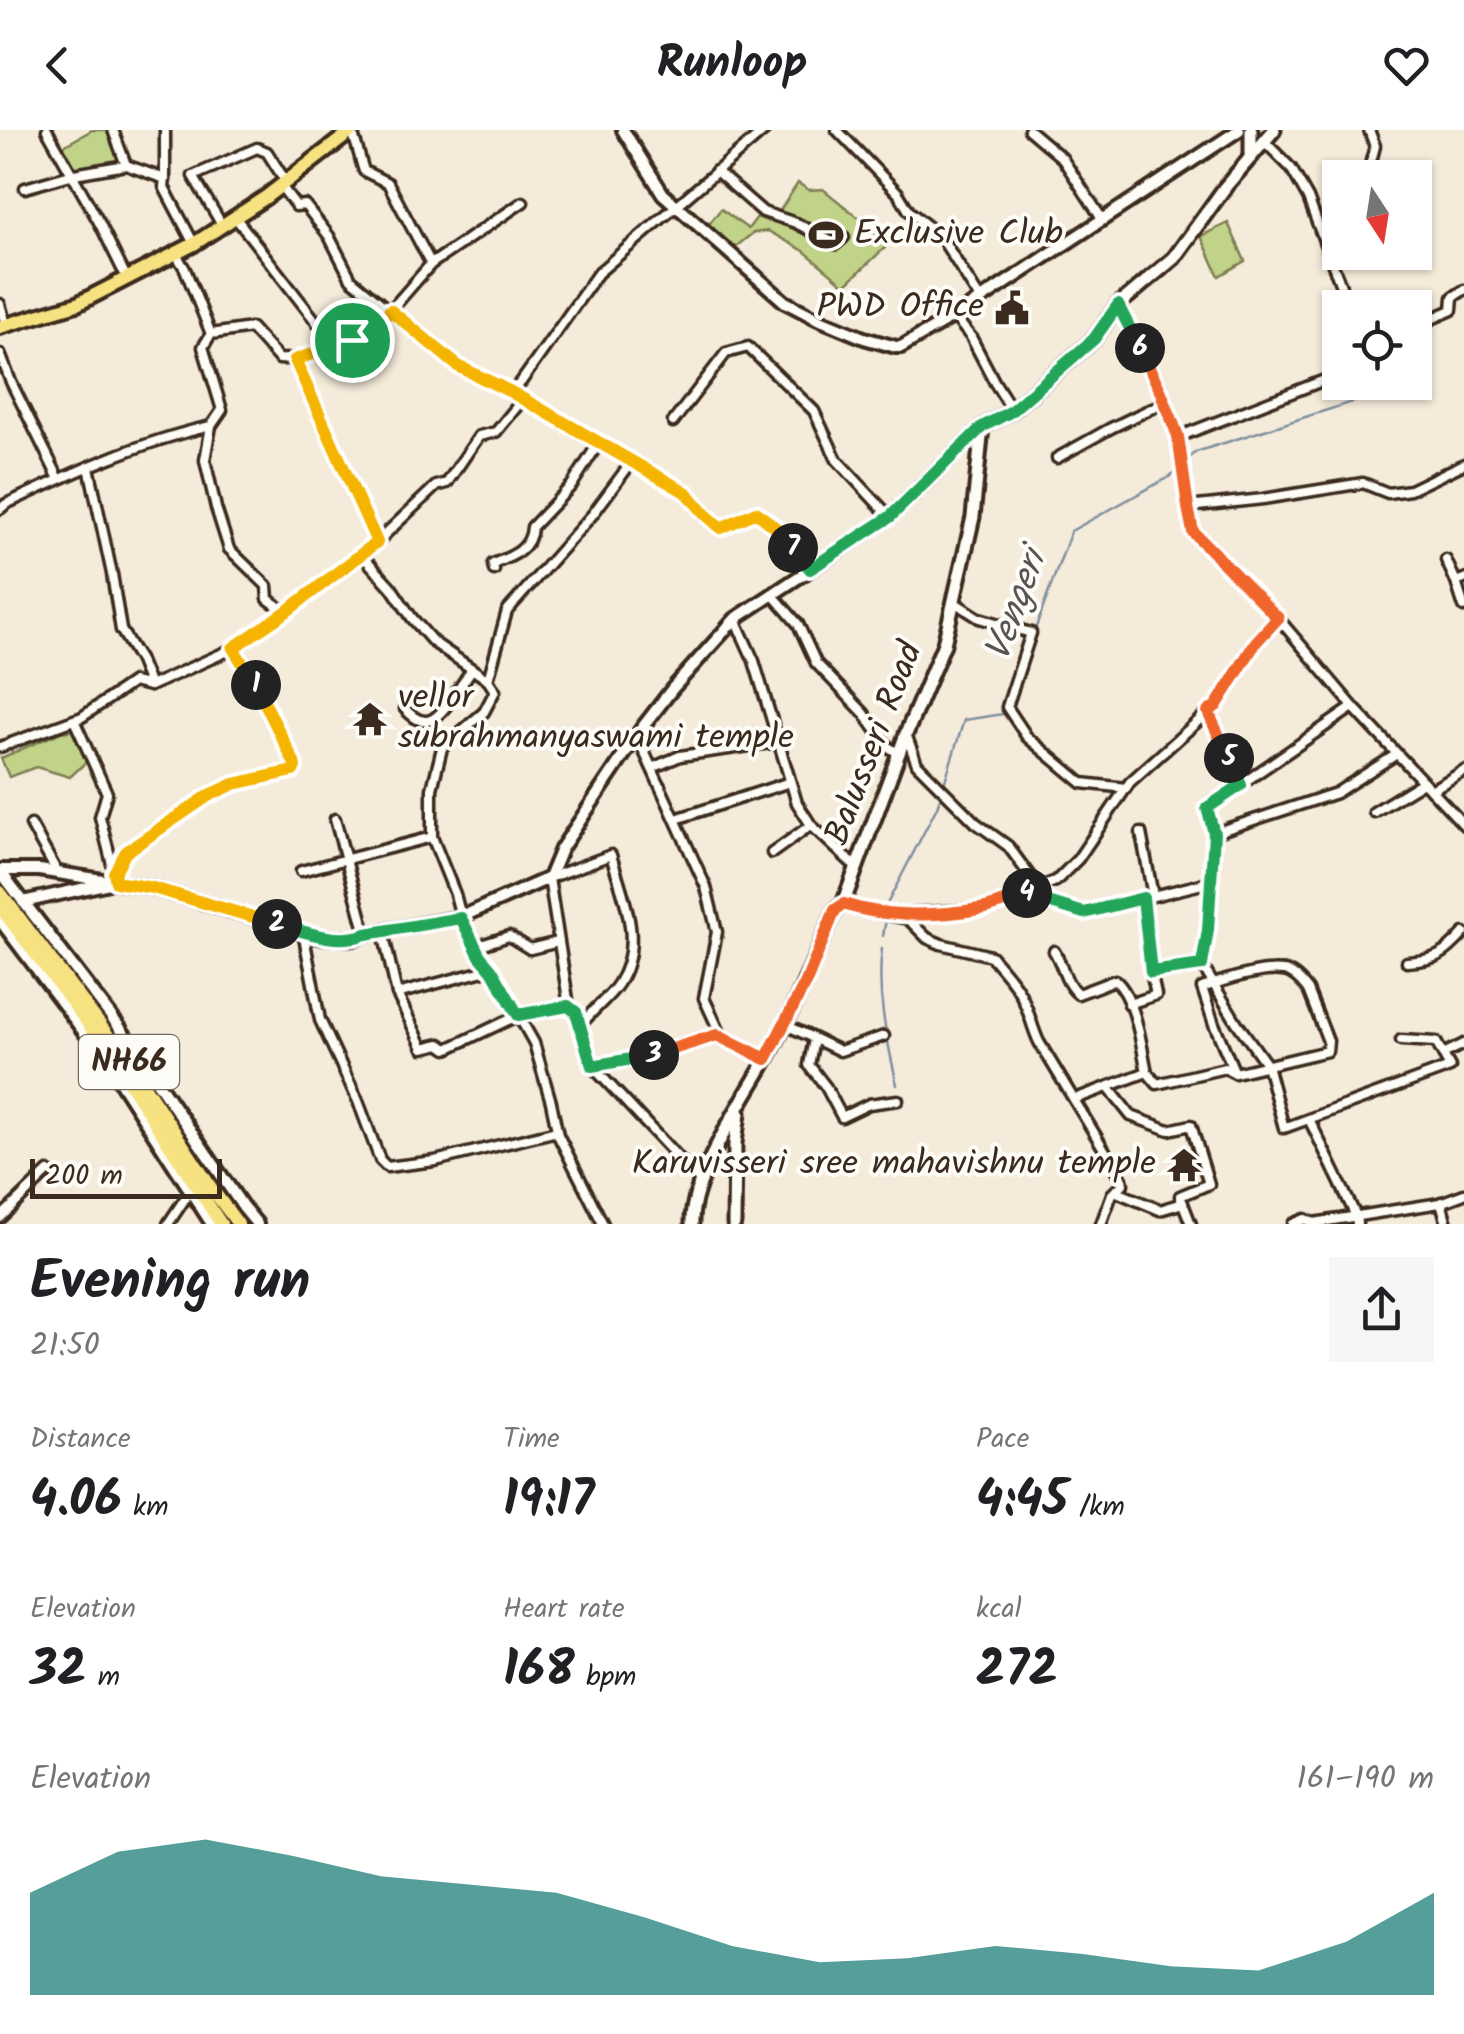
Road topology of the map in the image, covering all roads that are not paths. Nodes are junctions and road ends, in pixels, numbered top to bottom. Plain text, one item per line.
1 (47, 130) edge
2 (114, 130) edge
3 (166, 130) edge
4 (623, 130) edge
5 (765, 130) edge
6 (838, 130) edge
7 (1029, 130) edge
8 (1239, 130) edge
9 (1251, 130) edge
10 (1274, 130) edge
11 (1370, 130) edge
12 (348, 132) edge
13 (1264, 142) junction
14 (1252, 157) junction
15 (1372, 160) edge
16 (126, 165) junction
17 (716, 171) junction
18 (74, 174) junction
19 (165, 179) junction
20 (283, 184) junction
21 (26, 188) dead end
22 (524, 202) dead end
23 (675, 205) junction
24 (235, 217) junction
25 (1102, 219) junction
26 (222, 225) junction
27 (844, 236) dead end
28 (194, 244) junction
29 (176, 254) junction
30 (432, 264) junction
31 (126, 279) junction
32 (1342, 290) edge
33 (1464, 290) edge
34 (980, 299) junction
35 (0, 304) edge
36 (1118, 305) junction
37 (390, 310) junction
38 (954, 316) junction
39 (1432, 319) edge
40 (3, 326) edge
41 (210, 334) junction
42 (335, 346) junction
43 (0, 354) edge
44 (295, 360) junction
45 (1322, 381) edge
46 (511, 392) junction
47 (523, 399) junction
48 (1165, 402) junction
49 (1012, 410) junction
50 (673, 422) dead end
51 (211, 426) junction
52 (982, 427) junction
53 (1178, 436) junction
54 (598, 444) junction
55 (1057, 458) dead end
56 (633, 460) junction
57 (1464, 464) edge
58 (89, 467) junction
59 (59, 479) junction
60 (1188, 507) junction
61 (0, 509) edge
62 (890, 517) junction
63 (377, 542) junction
64 (361, 554) junction
65 (1446, 560) dead end
66 (810, 569) junction
67 (494, 570) dead end
68 (1460, 580) edge
69 (772, 594) junction
70 (954, 602) junction
71 (1464, 607) edge
72 (286, 612) junction
73 (1278, 618) junction
74 (735, 619) junction
75 (233, 648) junction
76 (472, 668) junction
77 (488, 680) junction
78 (150, 686) junction
79 (1353, 707) junction
80 (405, 709) dead end
81 (1208, 712) junction
82 (74, 720) junction
83 (906, 734) junction
84 (636, 736) junction
85 (778, 742) junction
86 (0, 747) edge
87 (898, 754) junction
88 (1397, 754) junction
89 (652, 768) junction
90 (1464, 771) edge
91 (790, 782) junction
92 (1423, 782) junction
93 (1241, 785) junction
94 (1126, 788) junction
95 (1431, 790) junction
96 (1374, 812) dead end
97 (676, 818) junction
98 (335, 819) dead end
99 (31, 825) dead end
100 (811, 825) junction
101 (1464, 825) edge
102 (1141, 832) dead end
103 (1214, 833) junction
104 (432, 837) junction
105 (772, 853) dead end
106 (346, 860) junction
107 (856, 868) junction
108 (0, 871) edge
109 (301, 871) dead end
110 (57, 872) junction
111 (115, 877) junction
112 (549, 878) junction
113 (1210, 882) junction
114 (1039, 888) junction
115 (0, 892) edge
116 (1153, 896) junction
117 (1143, 898) junction
118 (844, 904) junction
119 (6, 910) edge
120 (888, 914) junction
121 (461, 918) junction
122 (303, 932) junction
123 (384, 932) junction
124 (1464, 933) edge
125 (366, 934) junction
126 (558, 942) junction
127 (475, 947) junction
128 (1054, 951) dead end
129 (1407, 962) dead end
130 (1202, 965) junction
131 (492, 970) junction
132 (1151, 972) junction
133 (1214, 984) junction
134 (397, 994) junction
135 (1129, 1004) junction
136 (568, 1006) junction
137 (518, 1015) junction
138 (581, 1024) junction
139 (784, 1024) junction
140 (884, 1036) dead end
141 (722, 1037) junction
142 (814, 1040) junction
143 (1401, 1040) dead end
144 (1464, 1044) edge
145 (1443, 1054) junction
146 (766, 1059) junction
147 (1266, 1065) junction
148 (592, 1066) junction
149 (1146, 1072) junction
150 (1234, 1073) junction
151 (1108, 1087) junction
152 (1075, 1099) junction
153 (898, 1100) dead end
154 (740, 1103) junction
155 (1309, 1119) junction
156 (557, 1131) junction
157 (48, 1172) dead end
158 (702, 1182) junction
159 (190, 1192) junction
160 (1116, 1192) junction
161 (1464, 1194) edge
162 (1441, 1202) junction
163 (1182, 1203) junction
164 (0, 1218) edge
165 (1356, 1220) edge
166 (688, 1222) edge
167 (1326, 1222) edge
168 (168, 1224) edge
169 (212, 1224) edge
170 (221, 1224) edge
171 (238, 1224) edge
172 (257, 1224) edge
173 (603, 1224) edge
174 (734, 1224) edge
175 (1101, 1224) edge
176 (1191, 1224) edge
177 (1294, 1224) edge
178 (1447, 1224) edge

1 - 18 street
2 - 16 street
3 - 19 street
4 - 23 street
5 - 17 street
6 - 34 street
7 - 25 street
8 - 25 street
9 - 14 main road
10 - 13 main road
11 - 15 street
12 - 20 main road
12 - 30 street
13 - 14 main road
13 - 32 street
14 - 36 main road
16 - 18 street
16 - 19 street
17 - 23 street
17 - 27 street
18 - 21 street
18 - 31 street
19 - 28 street
20 - 24 main road
20 - 26 street
20 - 37 street
22 - 30 street
23 - 38 street
23 - 46 street
24 - 26 main road
24 - 42 street
25 - 34 street
26 - 28 main road
28 - 29 main road
29 - 31 main road
29 - 41 street
30 - 37 street
31 - 40 main road
33 - 39 street
34 - 38 street
35 - 40 street
36 - 48 street
36 - 49 main road
37 - 42 street
37 - 46 street
38 - 49 street
41 - 44 street
41 - 51 street
42 - 44 street
43 - 59 street
44 - 63 street
45 - 53 street
46 - 47 street
47 - 54 street
47 - 63 street
48 - 53 street
48 - 55 street
49 - 52 main road
50 - 62 street
51 - 58 street
51 - 72 street
52 - 62 street
52 - 70 main road, Balusseri Road
53 - 60 street
54 - 56 street
54 - 67 street
56 - 66 street
56 - 77 street
57 - 60 street
58 - 59 street
58 - 78 street
59 - 61 street
60 - 73 street
62 - 66 street
63 - 64 street
64 - 72 street
64 - 76 street
65 - 68 street
66 - 69 street
68 - 71 street
69 - 74 street
69 - 87 street
70 - 83 main road, Balusseri Road
70 - 94 street
72 - 75 street
73 - 79 street
73 - 81 street
74 - 84 street
74 - 85 street
75 - 78 street
75 - 111 street
76 - 77 street
76 - 80 street
77 - 104 street
78 - 82 street
79 - 88 street
79 - 93 street
81 - 93 street
81 - 94 street
82 - 86 street
82 - 111 street
83 - 87 main road, Balusseri Road
83 - 114 street
84 - 89 street
84 - 112 street
85 - 89 street
85 - 91 street
87 - 107 main road, Balusseri Road
88 - 92 street
88 - 103 street
89 - 97 street
90 - 95 street
91 - 97 street
91 - 100 street
92 - 95 street
92 - 96 street
93 - 103 street
94 - 114 street
95 - 101 street
97 - 141 street
98 - 106 street
99 - 110 street
100 - 105 street
100 - 107 street
102 - 116 street
103 - 113 street
104 - 106 street
104 - 121 street
106 - 109 street
106 - 125 street
107 - 118 main road, Balusseri Road
108 - 110 street
108 - 119 street
110 - 111 street
111 - 119 street
111 - 122 street
112 - 121 street
112 - 126 street
112 - 138 street
113 - 116 street
113 - 130 street
114 - 117 street
114 - 120 street
115 - 119 main road, NH66
116 - 117 street
117 - 132 street
118 - 120 street
118 - 139 main road, Balusseri Road
119 - 159 street
119 - 170 main road, NH66
119 - 171 main road, NH66
119 - 172 street
120 - 152 street
121 - 123 street
121 - 127 street
122 - 125 street
122 - 156 street
123 - 125 street
123 - 134 street
124 - 129 street
126 - 127 street
126 - 136 street
127 - 131 street
128 - 135 street
130 - 132 street
130 - 133 street
131 - 134 street
131 - 137 street
132 - 135 street
133 - 147 street
133 - 147 street
133 - 150 street
134 - 137 street
135 - 149 street
136 - 137 street
136 - 138 street
137 - 156 street
138 - 148 street
139 - 142 street
139 - 146 main road, Balusseri Road
140 - 142 street
141 - 146 street
141 - 148 street
142 - 153 street
143 - 145 street
144 - 145 street
145 - 155 street
146 - 154 main road, Balusseri Road
147 - 150 street
147 - 155 street
148 - 158 street
149 - 150 street
149 - 151 street
151 - 152 street
151 - 163 street
152 - 160 street
154 - 158 main road, Balusseri Road
154 - 174 main road
155 - 165 street
156 - 173 street
157 - 164 street
158 - 166 main road, Balusseri Road
159 - 168 street
159 - 169 street
160 - 163 street
160 - 175 street
161 - 162 street
162 - 165 street
162 - 178 street
163 - 176 street
165 - 167 street
167 - 177 street

